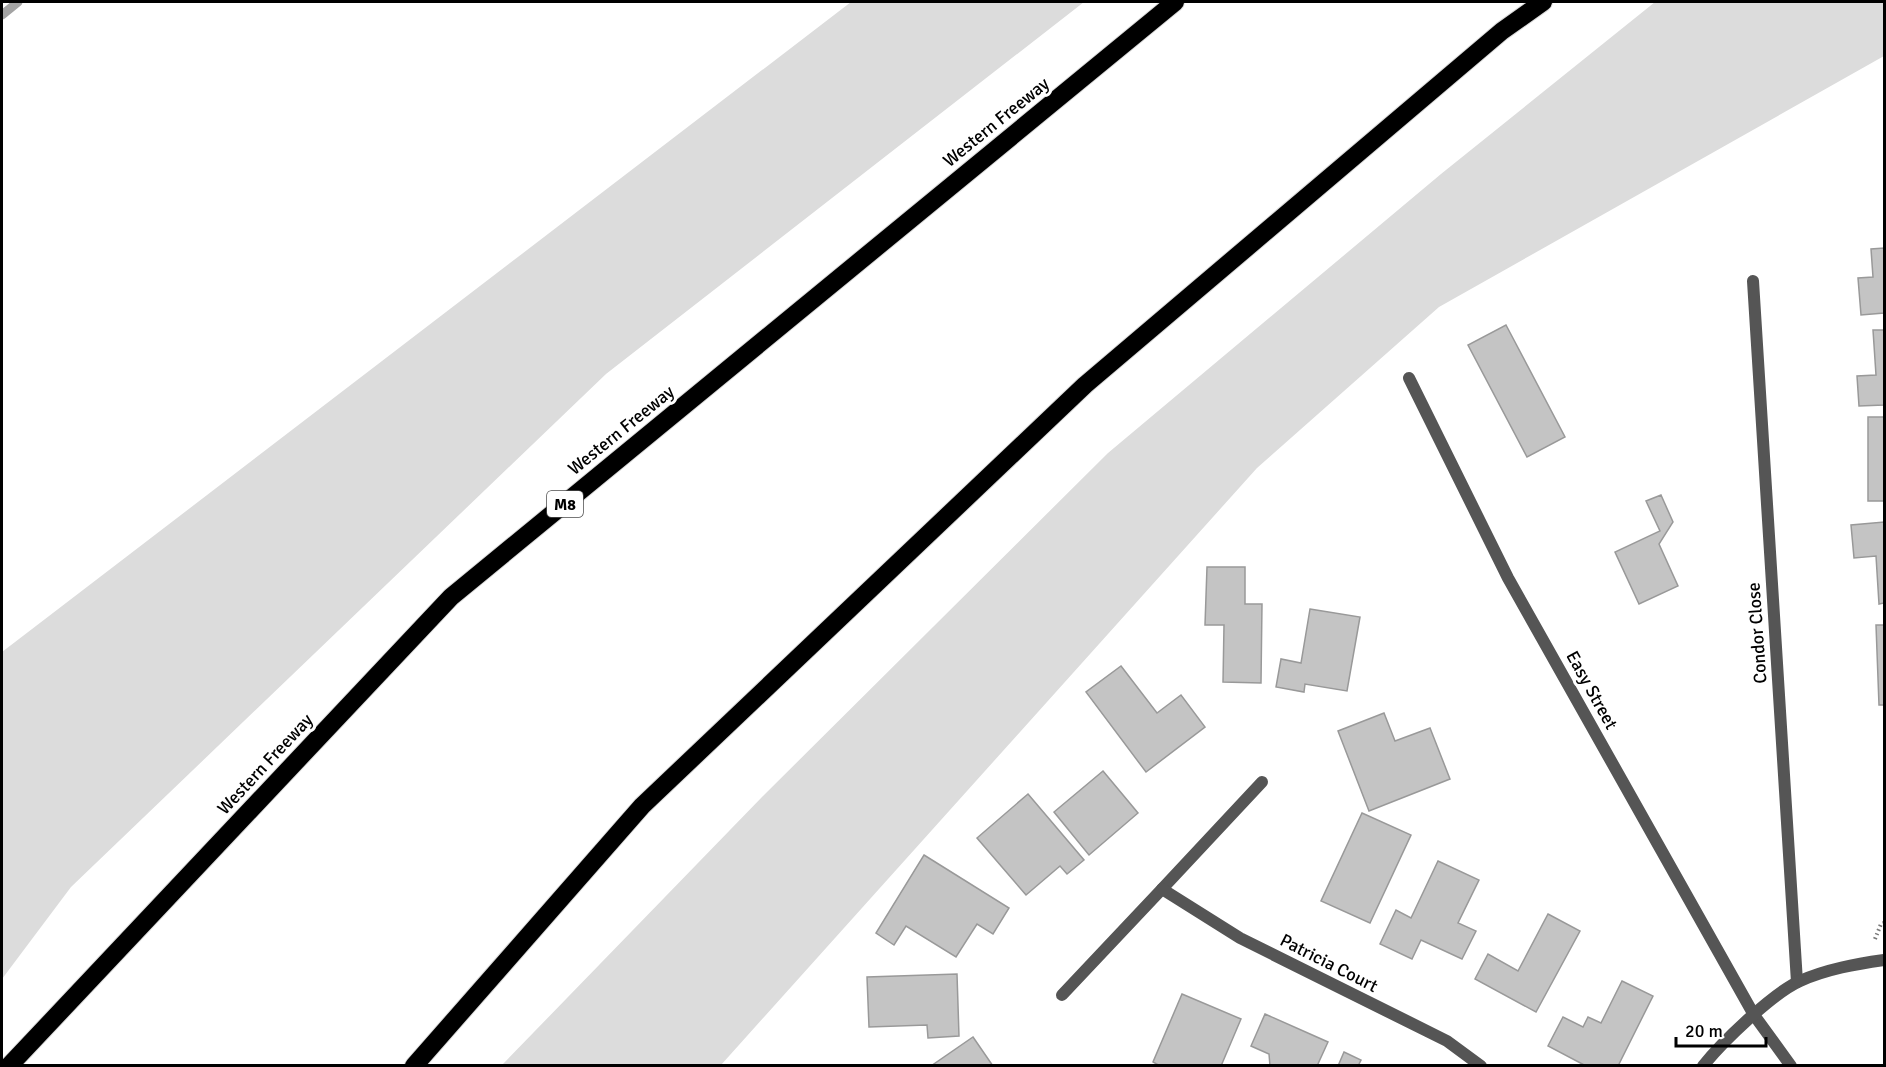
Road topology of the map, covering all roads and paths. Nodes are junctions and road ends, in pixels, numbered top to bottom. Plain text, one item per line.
1 (1176, 2) edge
2 (1543, 2) edge
3 (1753, 281) dead end
4 (1409, 378) dead end
5 (1262, 782) dead end
6 (1162, 889) junction
7 (1884, 960) edge
8 (1797, 982) junction
9 (1062, 995) dead end
10 (1754, 1015) junction
11 (9, 1065) edge
12 (414, 1065) edge
13 (1481, 1065) edge
14 (1703, 1065) edge
15 (1791, 1065) edge

1 - 11 highway, Western Freeway / M8
2 - 12 highway
3 - 8 street, Condor Close
4 - 10 street, Easy Street
5 - 6 street
6 - 9 street
6 - 13 street, Patricia Court
7 - 8 street
8 - 10 street
10 - 14 street
10 - 15 street, Easy Street

